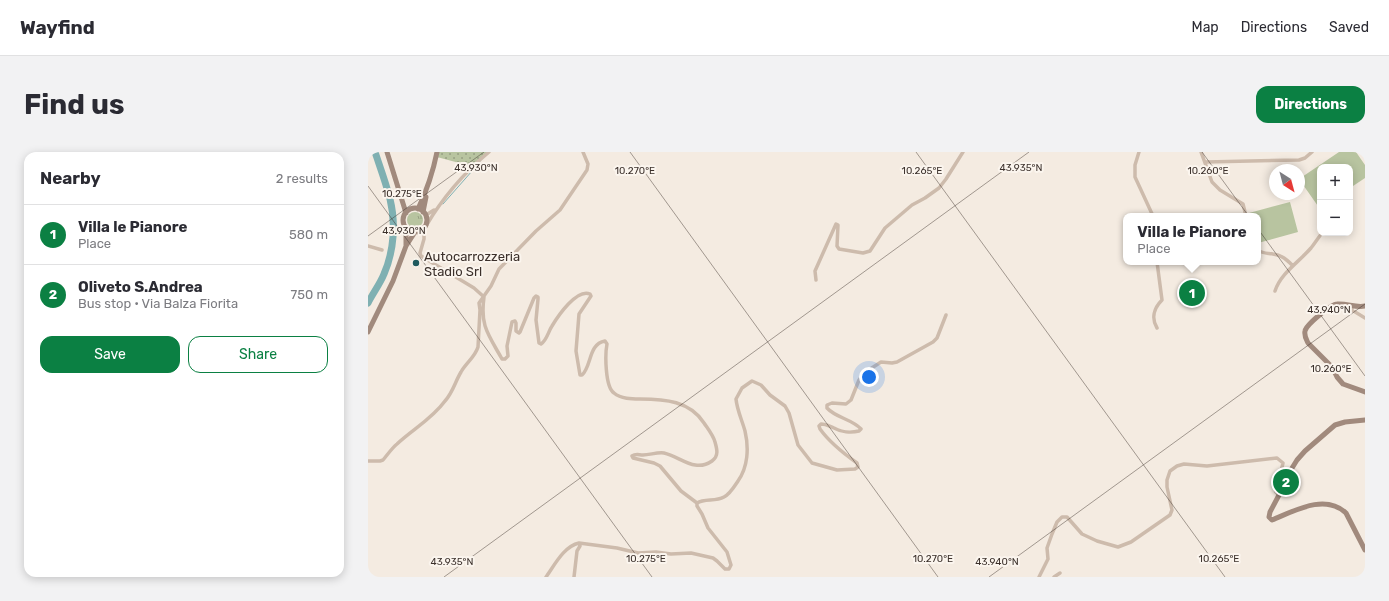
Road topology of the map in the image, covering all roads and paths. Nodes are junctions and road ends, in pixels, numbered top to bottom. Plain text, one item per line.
1 (387, 152) edge
2 (437, 152) edge
3 (489, 152) edge
4 (583, 152) edge
5 (963, 152) edge
6 (1139, 152) edge
7 (1201, 152) edge
8 (1312, 152) edge
9 (1206, 162) junction
10 (426, 192) junction
11 (418, 209) junction
12 (435, 210) junction
13 (408, 211) junction
14 (425, 213) junction
15 (1151, 213) edge
16 (1245, 213) edge
17 (406, 228) junction
18 (424, 229) junction
19 (415, 232) junction
20 (1320, 236) edge
21 (368, 246) edge
22 (406, 246) junction
23 (382, 250) dead end
24 (1261, 252) edge
25 (1157, 265) edge
26 (1292, 265) junction
27 (816, 280) dead end
28 (1275, 291) dead end
29 (484, 296) junction
30 (1352, 306) junction
31 (1365, 306) edge
32 (946, 315) dead end
33 (1365, 318) edge
34 (1157, 328) dead end
35 (368, 330) edge
36 (1365, 392) edge
37 (1365, 420) edge
38 (368, 461) edge
39 (1280, 495) junction
40 (697, 503) junction
41 (578, 542) junction
42 (1365, 550) edge
43 (1060, 573) dead end
44 (546, 577) edge
45 (574, 577) edge
46 (1039, 577) edge
47 (1054, 577) edge

1 - 13 street
2 - 10 street
3 - 12 street
4 - 29 street
5 - 27 street
6 - 15 street
7 - 9 street
8 - 9 street
9 - 16 street
10 - 11 street
10 - 14 street
11 - 13 street
11 - 14 street
12 - 14 street
12 - 18 street
13 - 17 street
14 - 18 street
17 - 19 street
17 - 22 street
18 - 19 street
18 - 29 street
19 - 22 street
20 - 26 street
21 - 23 street
22 - 35 street
24 - 26 street
25 - 34 street
26 - 28 street
29 - 38 street
29 - 40 street
30 - 31 street
30 - 33 street
30 - 36 street
32 - 40 street
37 - 39 street
39 - 42 street
39 - 46 street
40 - 41 street
41 - 44 street
41 - 45 street
43 - 47 street

